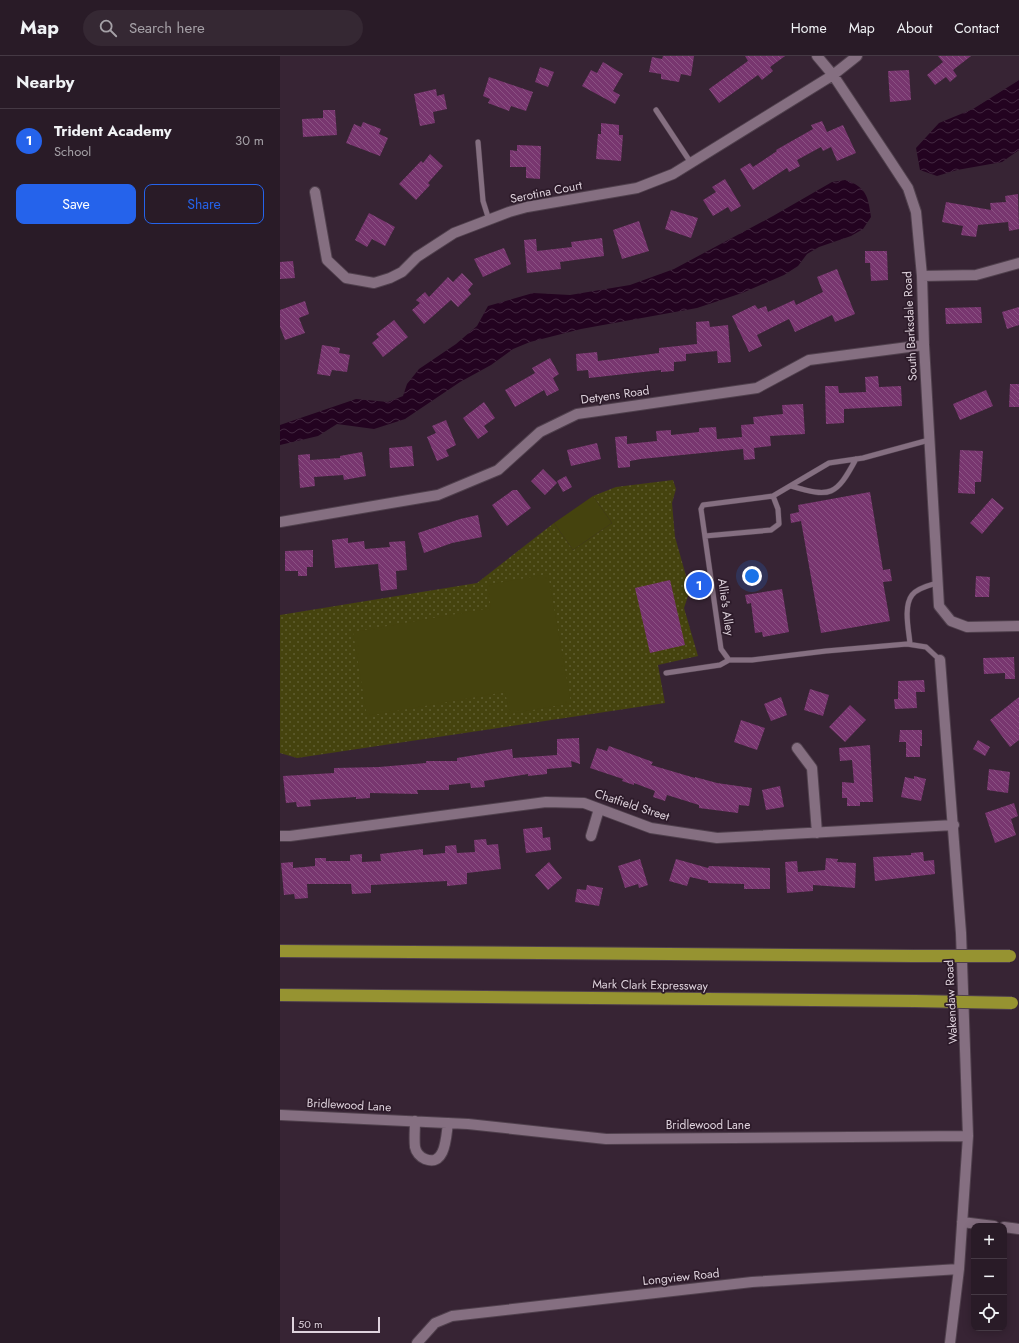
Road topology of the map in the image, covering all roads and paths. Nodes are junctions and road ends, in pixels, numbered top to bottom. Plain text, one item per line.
1 (817, 56) edge
2 (857, 56) edge
3 (833, 75) junction
4 (656, 110) dead end
5 (478, 142) dead end
6 (691, 163) junction
7 (315, 192) dead end
8 (489, 220) junction
9 (1019, 263) edge
10 (922, 276) junction
11 (924, 345) junction
12 (929, 440) junction
13 (856, 459) junction
14 (791, 486) junction
15 (773, 496) junction
16 (280, 522) edge
17 (705, 536) junction
18 (937, 583) junction
19 (1019, 626) edge
20 (910, 644) junction
21 (729, 660) junction
22 (940, 660) joint
23 (666, 673) dead end
24 (797, 748) dead end
25 (600, 809) junction
26 (954, 825) junction
27 (817, 833) junction
28 (280, 836) edge
29 (590, 836) dead end
30 (280, 951) edge
31 (1014, 956) edge
32 (280, 995) edge
33 (1015, 1003) edge
34 (281, 1115) edge
35 (415, 1121) junction
36 (448, 1123) junction
37 (968, 1136) junction
38 (962, 1222) junction
39 (971, 1223) edge
40 (1007, 1227) edge
41 (1019, 1229) edge
42 (959, 1269) junction
43 (417, 1343) edge
44 (950, 1343) edge

1 - 3 street, South Barksdale Road
2 - 3 street, Serotina Court
3 - 6 street, Serotina Court
3 - 10 street, South Barksdale Road
4 - 6 lane
5 - 8 lane
6 - 8 street, Serotina Court
7 - 8 street, Serotina Court
9 - 10 street
10 - 11 street, South Barksdale Road
11 - 12 street, South Barksdale Road
11 - 16 street, Detyens Road
12 - 13 lane, Allie's Alley
12 - 18 street, South Barksdale Road
13 - 14 lane, Allie's Alley
13 - 14 lane
14 - 15 lane, Allie's Alley
15 - 17 lane, Allie's Alley
15 - 17 lane
17 - 21 lane, Allie's Alley
18 - 19 street, South Barksdale Road
18 - 20 lane
20 - 21 lane
20 - 22 lane
21 - 23 lane
22 - 26 street, Wakendaw Road
24 - 27 street
25 - 27 street, Chatfield Street
25 - 28 street, Chatfield Street
25 - 29 street
26 - 27 street, Chatfield Street
26 - 37 street, Wakendaw Road
30 - 31 highway, bridge
32 - 33 highway, Mark Clark Expressway, bridge
34 - 35 street, Bridlewood Lane
35 - 36 street, Bridlewood Lane
35 - 36 street
36 - 37 street, Bridlewood Lane
37 - 38 street, Wakendaw Road
38 - 39 street
38 - 42 street, Wakendaw Road
40 - 41 street
42 - 43 street, Longview Road
42 - 44 street, Wakendaw Road

